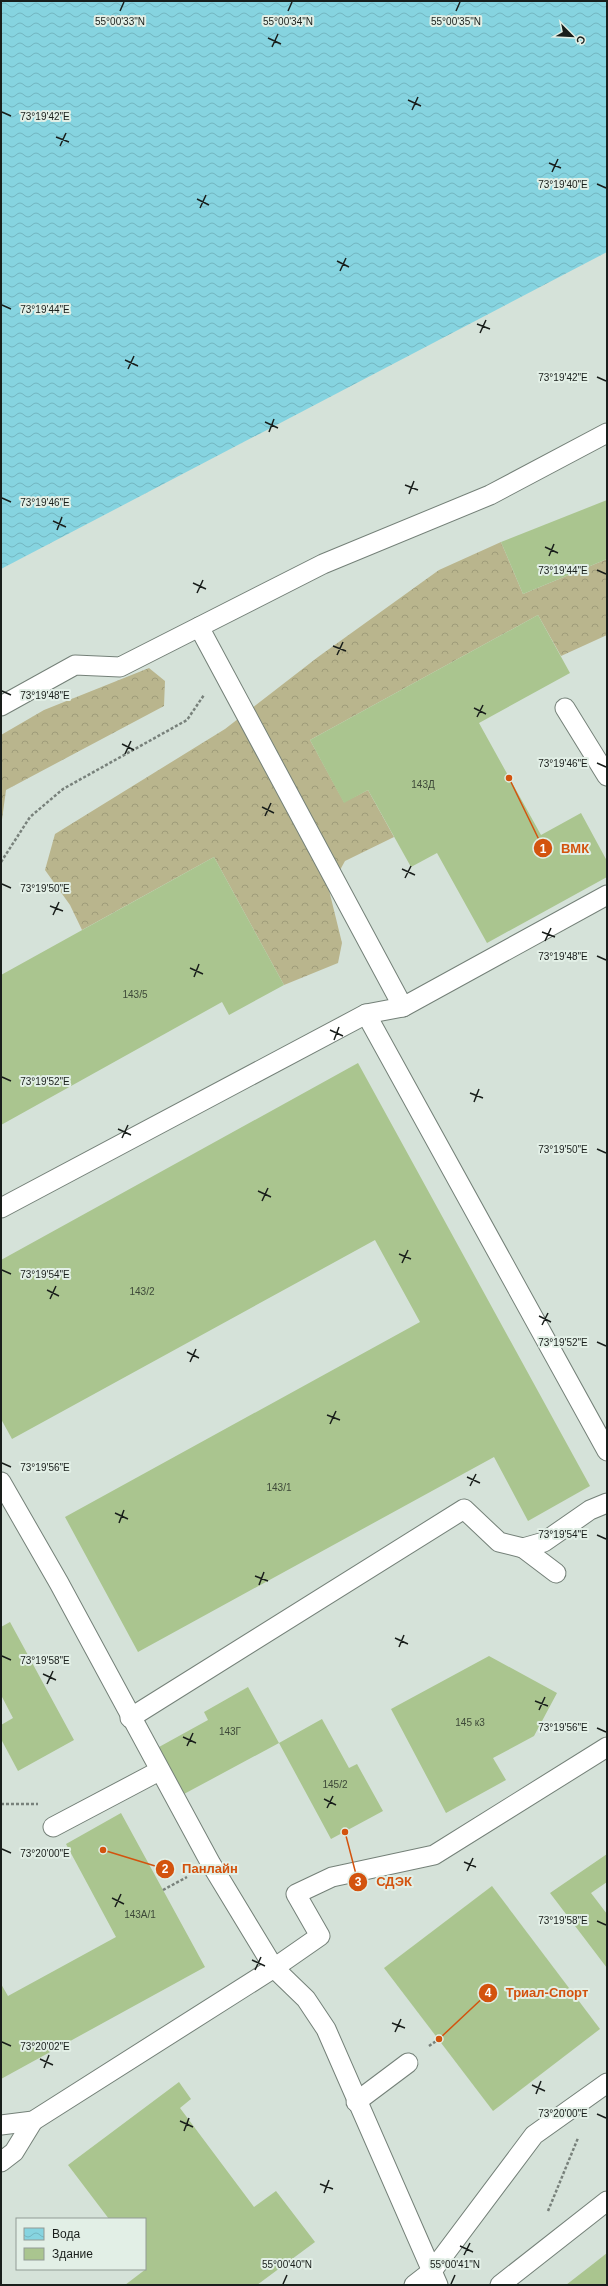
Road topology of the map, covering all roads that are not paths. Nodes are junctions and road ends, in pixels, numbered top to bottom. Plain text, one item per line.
1 (607, 433) edge
2 (199, 627) junction
3 (1, 706) edge
4 (565, 708) dead end
5 (607, 776) edge
6 (607, 895) edge
7 (403, 1007) junction
8 (366, 1014) junction
9 (1, 1208) edge
10 (607, 1451) edge
11 (1, 1482) edge
12 (607, 1503) edge
13 (522, 1548) junction
14 (556, 1573) dead end
15 (130, 1718) junction
16 (607, 1747) edge
17 (159, 1771) junction
18 (53, 1827) dead end
19 (274, 1968) junction
20 (408, 2063) dead end
21 (607, 2083) edge
22 (356, 2102) junction
23 (33, 2121) junction
24 (1, 2124) edge
25 (1, 2162) edge
26 (607, 2201) edge
27 (435, 2278) edge
28 (414, 2285) edge
29 (500, 2285) edge

1 - 2 lane
2 - 3 lane
2 - 7 lane
4 - 5 lane
6 - 7 lane
7 - 8 lane
8 - 9 lane
8 - 10 lane
11 - 15 lane
12 - 13 lane
13 - 14 lane
13 - 15 lane
15 - 17 lane
16 - 19 lane
17 - 18 lane
17 - 19 lane
19 - 22 lane
19 - 23 lane
20 - 22 lane
21 - 27 lane
22 - 27 lane
23 - 24 lane
23 - 25 lane
26 - 29 lane
27 - 28 lane

